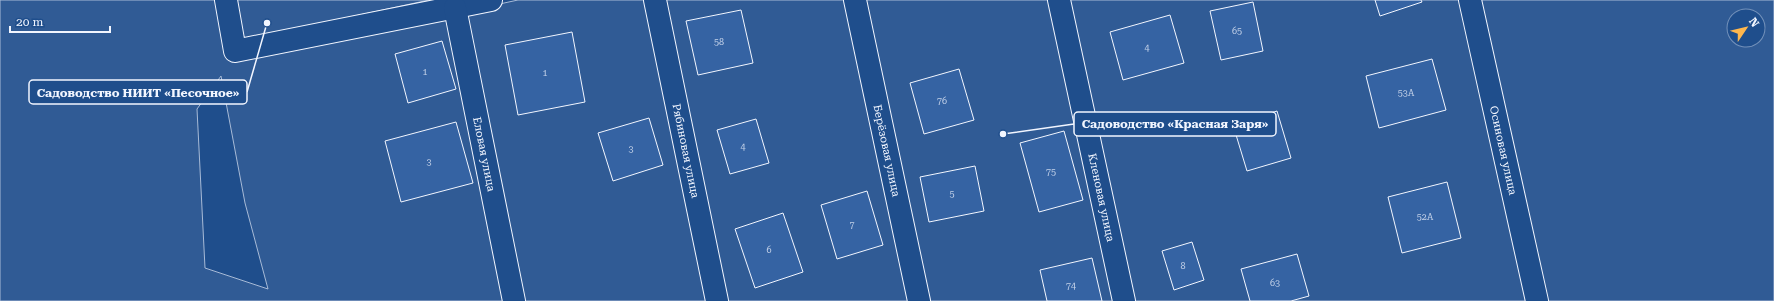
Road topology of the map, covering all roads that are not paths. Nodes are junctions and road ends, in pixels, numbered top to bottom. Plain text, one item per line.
1 (226, 0) edge
2 (491, 0) edge
3 (655, 0) edge
4 (855, 0) edge
5 (1060, 0) edge
6 (1470, 0) edge
7 (455, 8) junction
8 (514, 301) edge
9 (717, 301) edge
10 (919, 301) edge
11 (1124, 301) edge
12 (1537, 301) edge

1 - 7 street
2 - 7 street
3 - 9 street, Рябиновая улица
4 - 10 street, Берёзовая улица
5 - 11 street, Кленовая улица
6 - 12 street, Осиновая улица
7 - 8 street, Еловая улица

